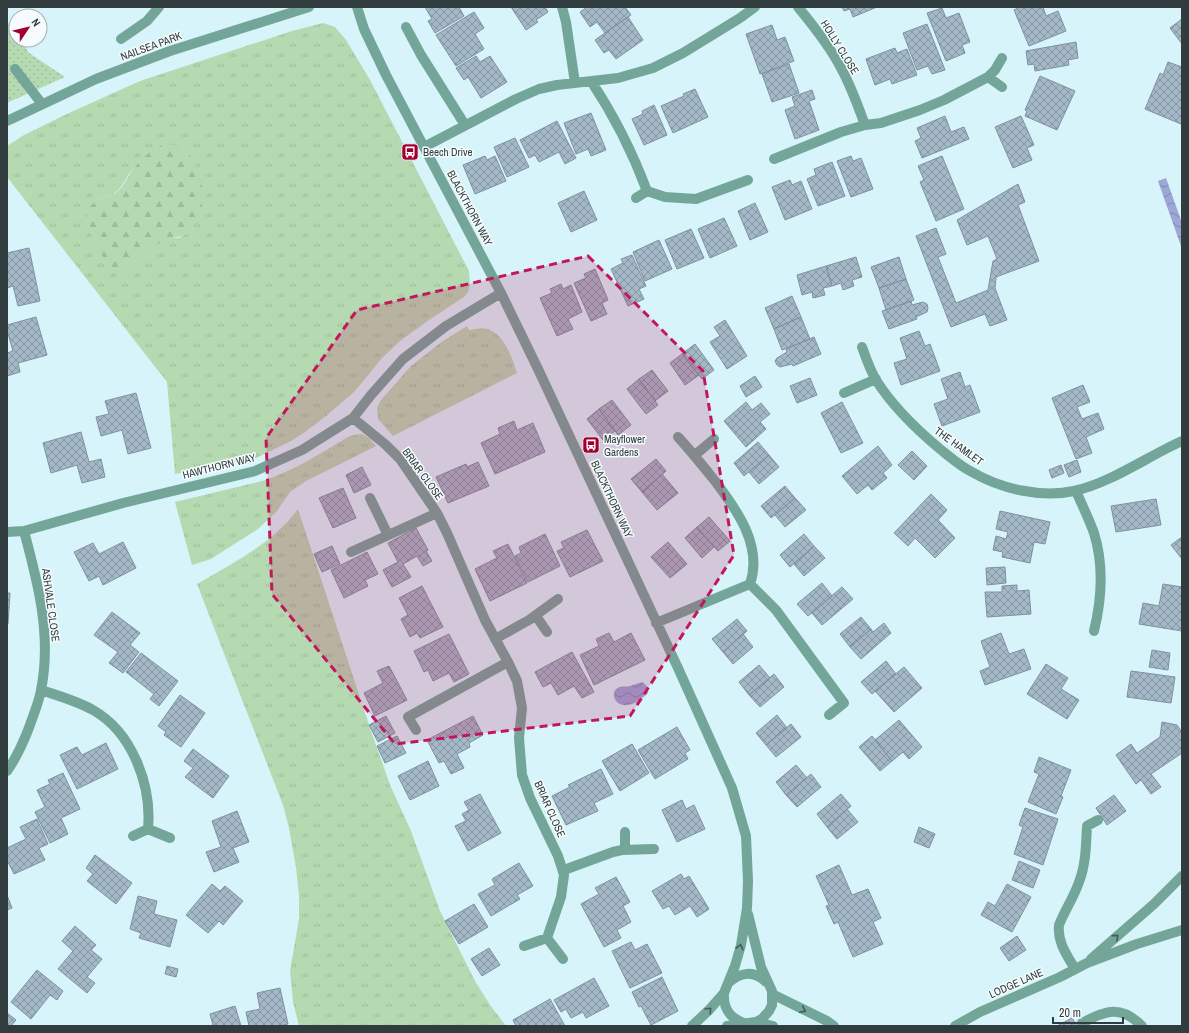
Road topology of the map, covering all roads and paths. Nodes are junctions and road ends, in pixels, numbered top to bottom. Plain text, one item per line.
1 (159, 7) edge
2 (309, 7) edge
3 (356, 7) edge
4 (562, 7) edge
5 (755, 7) edge
6 (798, 7) edge
7 (406, 27) dead end
8 (121, 39) dead end
9 (1002, 58) dead end
10 (15, 69) dead end
11 (988, 77) junction
12 (591, 81) junction
13 (575, 83) junction
14 (1002, 87) dead end
15 (42, 104) junction
16 (7, 121) edge
17 (865, 125) junction
18 (465, 126) junction
19 (424, 147) junction
20 (774, 159) dead end
21 (748, 180) dead end
22 (647, 191) junction
23 (636, 198) dead end
24 (501, 293) junction
25 (862, 347) dead end
26 (876, 379) junction
27 (844, 393) dead end
28 (353, 418) junction
29 (678, 436) dead end
30 (714, 439) dead end
31 (1182, 442) edge
32 (695, 455) junction
33 (1076, 491) junction
34 (370, 498) dead end
35 (437, 513) junction
36 (24, 531) junction
37 (7, 532) edge
38 (388, 535) junction
39 (351, 552) dead end
40 (750, 584) junction
41 (558, 599) dead end
42 (536, 616) junction
43 (656, 623) junction
44 (1094, 630) dead end
45 (547, 632) dead end
46 (494, 639) junction
47 (508, 662) junction
48 (41, 690) junction
49 (829, 715) dead end
50 (416, 730) dead end
51 (7, 771) edge
52 (1098, 820) dead end
53 (148, 829) junction
54 (625, 832) dead end
55 (133, 836) dead end
56 (170, 838) dead end
57 (654, 849) dead end
58 (625, 850) junction
59 (564, 870) junction
60 (1182, 876) edge
61 (747, 908) junction
62 (1182, 930) edge
63 (547, 938) junction
64 (524, 946) dead end
65 (563, 959) dead end
66 (1087, 963) junction
67 (1075, 969) junction
68 (768, 983) junction
69 (726, 989) junction
70 (772, 994) junction
71 (756, 1022) junction
72 (744, 1023) junction
73 (1082, 1023) dead end
74 (692, 1026) edge
75 (727, 1026) edge
76 (773, 1026) edge
77 (834, 1026) edge
78 (955, 1026) edge
79 (1142, 1026) edge

1 - 8 street, NAILSEA PARK
2 - 15 street, NAILSEA PARK
3 - 19 street, BLACKTHORN WAY
4 - 13 street
5 - 12 street
6 - 17 street, HOLLY CLOSE
7 - 18 street
9 - 11 street
10 - 15 street
11 - 14 street
11 - 17 street
12 - 13 street
12 - 22 street
13 - 18 street
15 - 16 street, NAILSEA PARK
17 - 20 street
18 - 19 street
19 - 24 street, BLACKTHORN WAY
21 - 22 street
22 - 23 street
24 - 28 street, HAWTHORN WAY
24 - 43 street, BLACKTHORN WAY
25 - 26 street, THE HAMLET
26 - 27 street
26 - 33 street, THE HAMLET
28 - 35 street, BRIAR CLOSE
28 - 36 street, HAWTHORN WAY
29 - 32 street
30 - 32 street
31 - 33 street, THE HAMLET
32 - 40 street
33 - 44 street
34 - 38 street
35 - 38 street, BRIAR CLOSE
35 - 46 street, BRIAR CLOSE
36 - 37 street, HAWTHORN WAY
36 - 48 street, ASHVALE CLOSE
38 - 39 street, BRIAR CLOSE
40 - 43 street
40 - 49 street
41 - 42 street
42 - 45 street
42 - 46 street
43 - 61 street, BLACKTHORN WAY
46 - 47 street, BRIAR CLOSE
47 - 50 street
47 - 59 street, BRIAR CLOSE
48 - 51 street, ASHVALE CLOSE
48 - 53 street
52 - 67 street
53 - 55 street
53 - 56 street
54 - 58 street
57 - 58 street
58 - 59 street
59 - 63 street, BRIAR CLOSE
66 -> 60 street, LODGE LANE
61 - 68 street
69 -> 61 street
62 - 66 street, LODGE LANE
63 - 64 street
63 - 65 street
66 - 67 street, LODGE LANE
67 - 78 street, LODGE LANE
68 - 69 street
68 - 70 street
69 - 72 street
74 -> 69 street
70 - 71 street
70 -> 77 street
71 - 72 street
71 - 76 street
72 - 75 street
73 - 79 street

